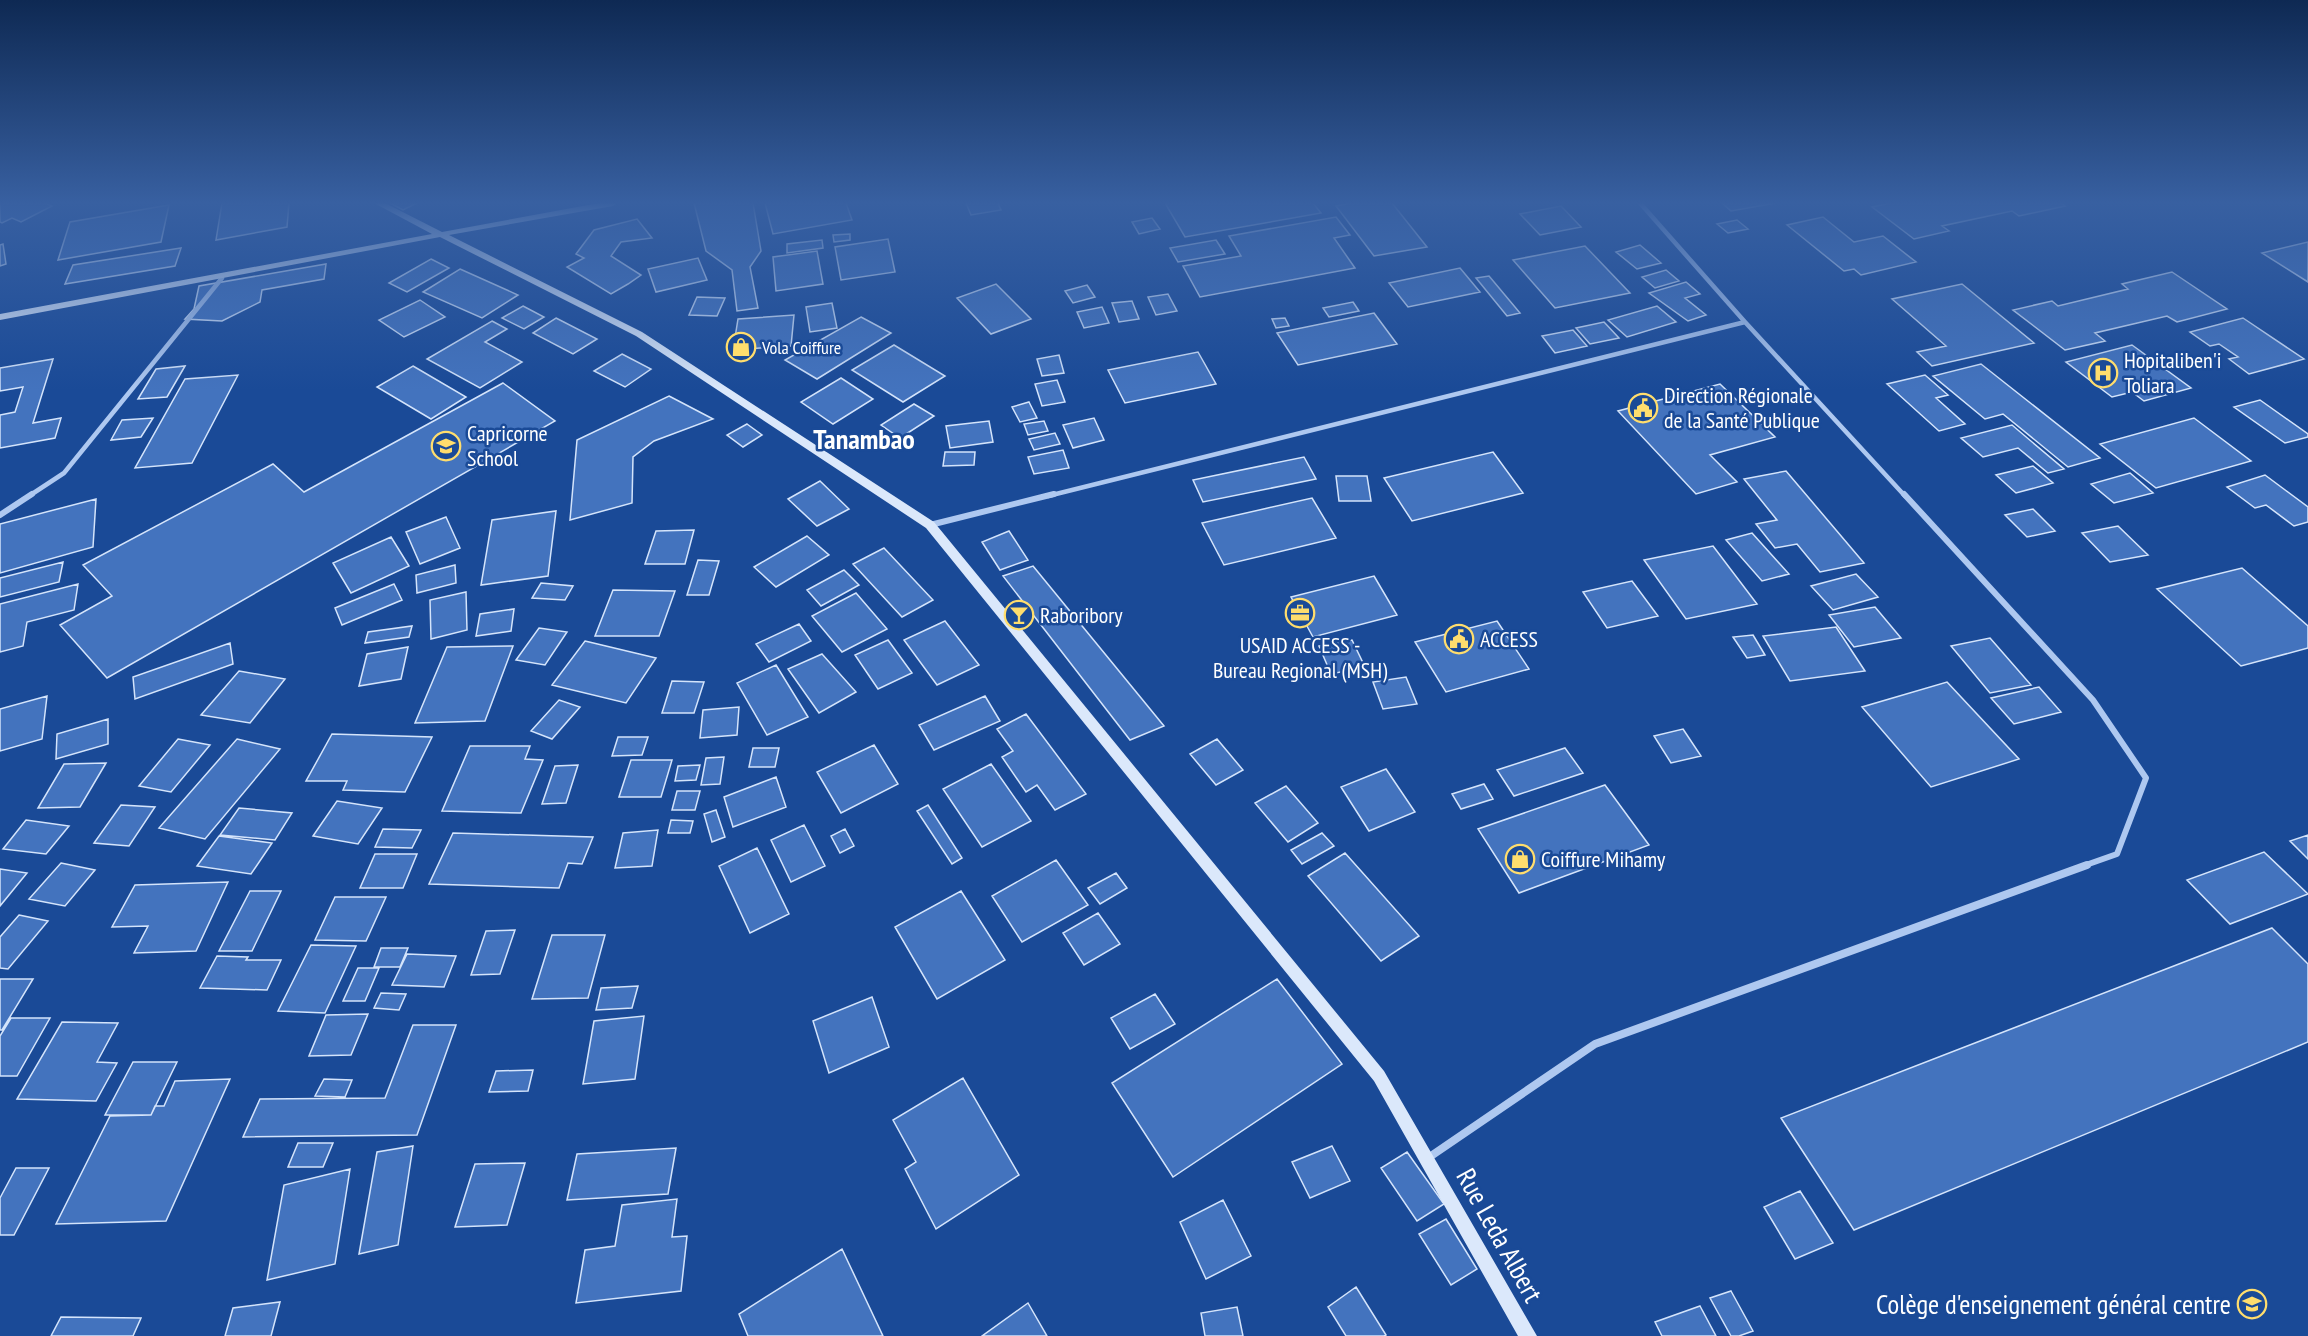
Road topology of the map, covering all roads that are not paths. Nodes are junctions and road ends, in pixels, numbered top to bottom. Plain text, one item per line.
1 (284, 265) edge
2 (501, 265) edge
3 (1695, 265) edge
4 (222, 278) junction
5 (0, 317) edge
6 (1745, 322) junction
7 (0, 515) edge
8 (930, 525) junction
9 (1428, 1158) junction
10 (1528, 1336) edge

1 - 4 street
2 - 8 street, Rue Leda Albert
3 - 6 street
4 - 5 street
4 - 7 street
6 - 8 street
6 - 9 street
8 - 9 street, Rue Leda Albert
9 - 10 street, Rue Leda Albert

